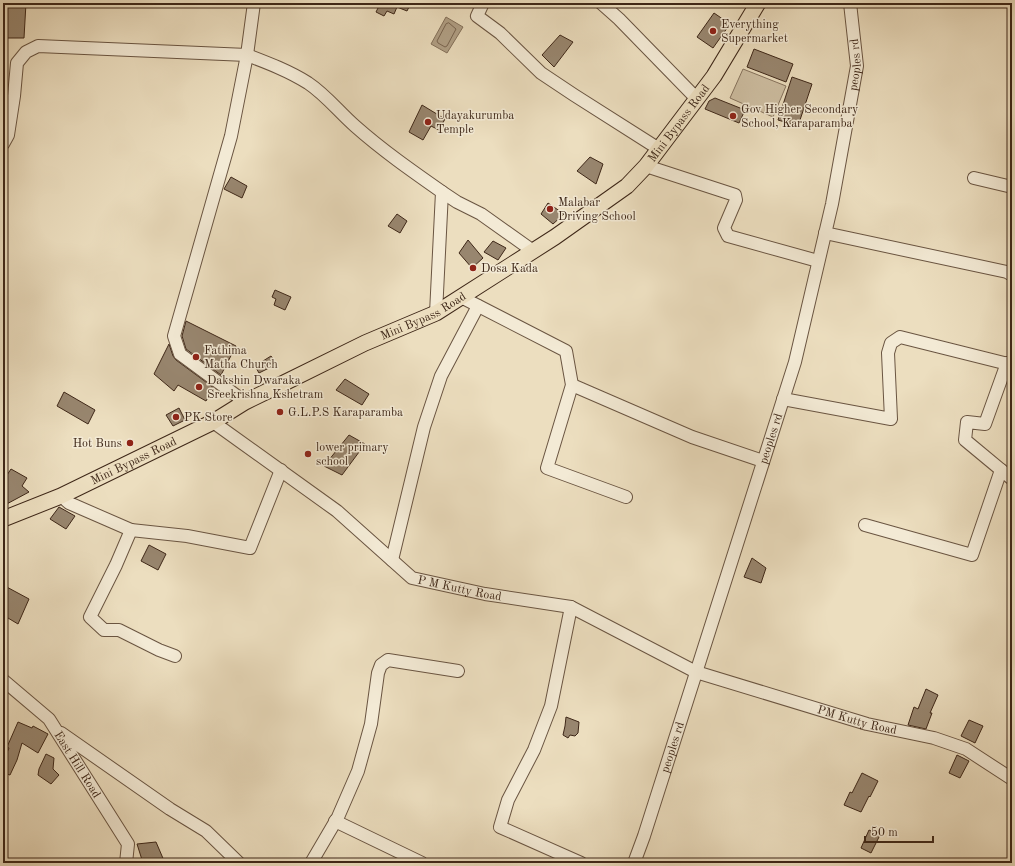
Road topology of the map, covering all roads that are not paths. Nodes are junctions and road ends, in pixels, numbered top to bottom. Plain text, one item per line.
1 (254, 3) edge
2 (482, 3) edge
3 (601, 3) edge
4 (758, 3) edge
5 (850, 3) edge
6 (247, 55) junction
7 (697, 99) junction
8 (3, 144) edge
9 (659, 149) junction
10 (646, 166) junction
11 (974, 178) dead end
12 (1012, 187) edge
13 (442, 192) junction
14 (825, 233) junction
15 (533, 251) junction
16 (818, 261) junction
17 (1012, 275) edge
18 (460, 297) junction
19 (478, 306) junction
20 (436, 313) junction
21 (1009, 364) edge
22 (572, 385) junction
23 (783, 399) junction
24 (245, 402) junction
25 (213, 422) junction
26 (763, 461) junction
27 (282, 470) junction
28 (1001, 470) junction
29 (1012, 479) edge
30 (61, 496) junction
31 (626, 497) dead end
32 (3, 519) edge
33 (865, 525) dead end
34 (131, 530) junction
35 (392, 560) junction
36 (571, 607) junction
37 (175, 656) dead end
38 (458, 671) dead end
39 (696, 672) junction
40 (3, 680) edge
41 (56, 730) junction
42 (1012, 779) edge
43 (335, 821) junction
44 (125, 861) edge
45 (239, 863) edge
46 (311, 863) edge
47 (422, 863) edge
48 (581, 863) edge
49 (634, 863) edge

1 - 6 street
2 - 9 street
3 - 7 street
4 - 7 main road, Mini Bypass Road
5 - 14 street, peoples rd
6 - 8 street
6 - 13 street
6 - 24 street
7 - 9 main road, Mini Bypass Road
9 - 10 main road, Mini Bypass Road
10 - 15 main road, Mini Bypass Road
10 - 16 street
11 - 12 street
13 - 15 street
13 - 20 street
14 - 16 street, peoples rd
14 - 17 street
15 - 18 main road, Mini Bypass Road
16 - 23 street, peoples rd
18 - 19 street
18 - 20 main road, Mini Bypass Road
19 - 22 street
19 - 35 street
20 - 24 main road, Mini Bypass Road
21 - 23 street
21 - 28 street
22 - 26 street
22 - 31 street
23 - 26 street, peoples rd
24 - 25 main road, Mini Bypass Road
25 - 27 street, P M Kutty Road
25 - 30 main road, Mini Bypass Road
26 - 39 street, peoples rd
27 - 34 street
27 - 35 street, P M Kutty Road
28 - 29 street
28 - 33 street
30 - 32 main road, Mini Bypass Road
30 - 34 street
34 - 37 street
35 - 36 street, P M Kutty Road
36 - 39 street, P M Kutty Road
36 - 48 street
38 - 43 street
39 - 42 street, PM Kutty Road
39 - 49 street, peoples rd
40 - 41 street, East Hill Road
41 - 44 street, East Hill Road
41 - 45 street
43 - 46 street
43 - 47 street

